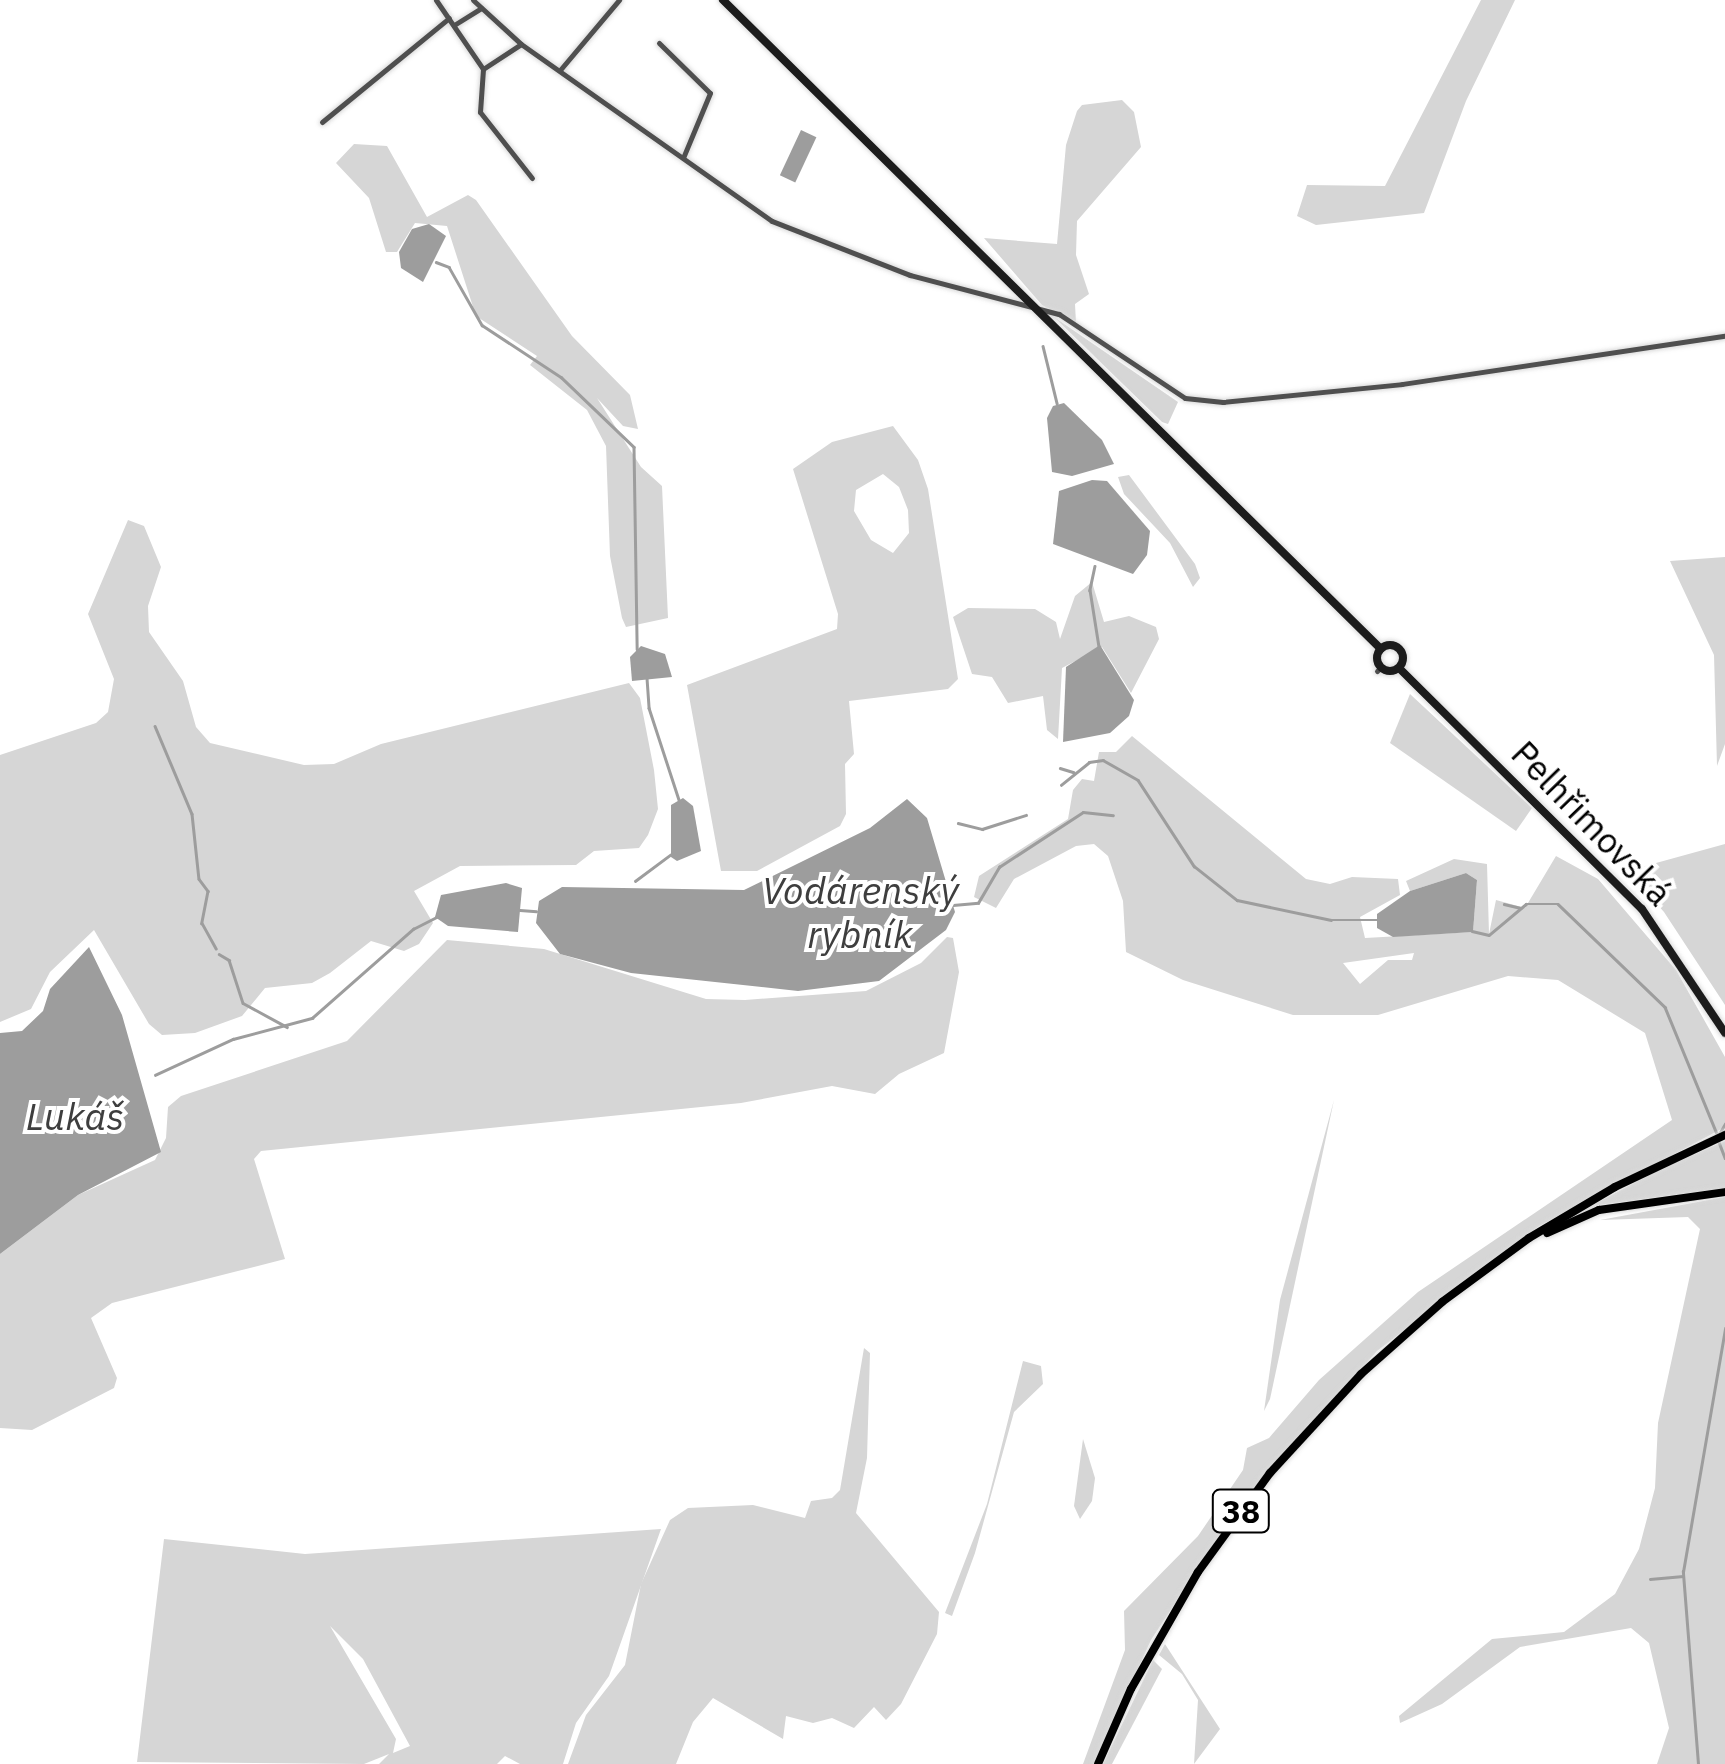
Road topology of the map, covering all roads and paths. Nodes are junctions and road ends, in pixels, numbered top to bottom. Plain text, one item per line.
1 (436, 0) edge
2 (473, 0) edge
3 (619, 0) edge
4 (722, 0) edge
5 (481, 8) junction
6 (449, 18) junction
7 (454, 25) junction
8 (659, 42) dead end
9 (521, 44) junction
10 (484, 70) junction
11 (560, 70) junction
12 (322, 122) dead end
13 (684, 158) junction
14 (532, 178) dead end
15 (1034, 306) junction
16 (1725, 336) edge
17 (1380, 649) junction
18 (1399, 668) junction
19 (1725, 1033) edge
20 (1725, 1136) edge
21 (1725, 1192) edge
22 (1459, 1288) junction
23 (1098, 1764) edge

1 - 6 street
2 - 5 street
3 - 11 street
4 - 15 main road
5 - 7 street
5 - 9 street
6 - 7 street
6 - 12 street
7 - 10 street
8 - 13 street
9 - 10 street
9 - 11 street
10 - 14 street
11 - 13 street
13 - 15 street
15 - 16 street
15 - 17 main road
17 - 18 main road, Pelhřimovská
17 - 18 main road
18 - 19 main road, Pelhřimovská
20 - 22 main road, 38
21 - 22 main road
22 - 23 main road, 38

